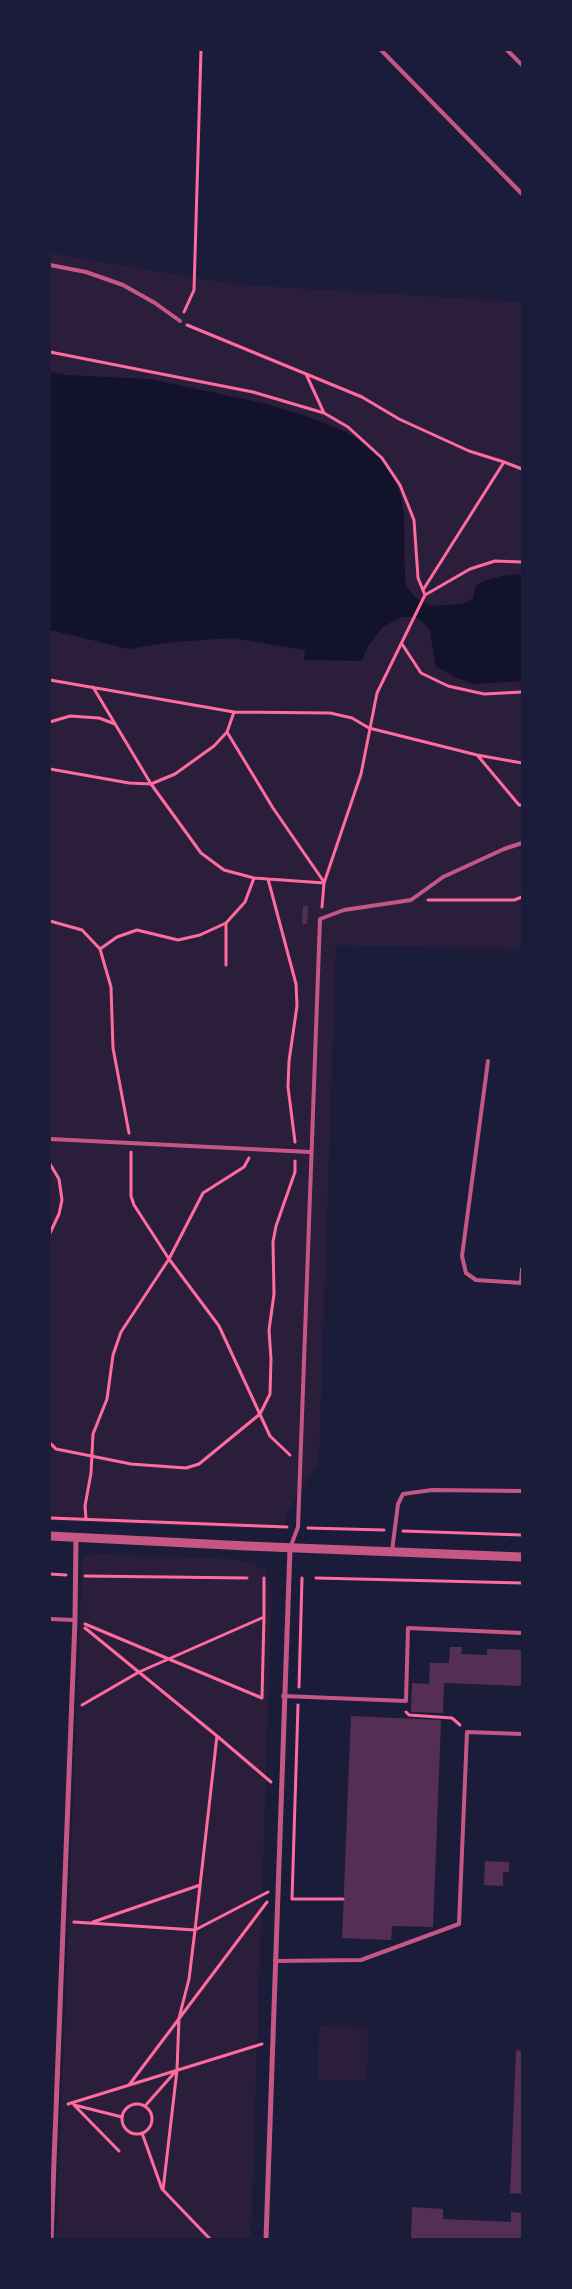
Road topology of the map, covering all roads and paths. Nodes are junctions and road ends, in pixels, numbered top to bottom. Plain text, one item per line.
1 (201, 50) edge
2 (381, 50) edge
3 (507, 50) edge
4 (522, 65) edge
5 (522, 194) edge
6 (50, 265) edge
7 (180, 321) junction
8 (50, 352) edge
9 (306, 373) junction
10 (324, 413) junction
11 (504, 462) junction
12 (522, 469) edge
13 (522, 562) edge
14 (424, 592) junction
15 (401, 644) junction
16 (50, 680) edge
17 (93, 687) junction
18 (522, 692) edge
19 (234, 712) junction
20 (50, 722) edge
21 (116, 724) junction
22 (369, 728) junction
23 (227, 732) junction
24 (477, 755) junction
25 (522, 763) edge
26 (50, 769) edge
27 (151, 784) junction
28 (522, 805) edge
29 (522, 843) edge
30 (254, 878) junction
31 (268, 879) junction
32 (324, 883) junction
33 (522, 897) edge
34 (411, 900) junction
35 (320, 919) junction
36 (50, 921) edge
37 (226, 923) junction
38 (100, 949) junction
39 (226, 965) dead end
40 (488, 1061) dead end
41 (50, 1140) edge
42 (131, 1144) junction
43 (250, 1150) junction
44 (296, 1152) junction
45 (310, 1152) junction
46 (50, 1164) edge
47 (50, 1233) edge
48 (169, 1259) junction
49 (522, 1269) edge
50 (521, 1283) edge
51 (260, 1414) junction
52 (50, 1443) edge
53 (92, 1456) junction
54 (300, 1465) junction
55 (522, 1491) edge
56 (86, 1519) dead end
57 (50, 1536) edge
58 (76, 1536) junction
59 (290, 1548) junction
60 (392, 1551) junction
61 (522, 1556) edge
62 (50, 1574) edge
63 (76, 1576) junction
64 (247, 1578) dead end
65 (264, 1578) dead end
66 (302, 1578) dead end
67 (316, 1578) dead end
68 (522, 1583) edge
69 (264, 1617) junction
70 (50, 1619) edge
71 (75, 1620) junction
72 (522, 1633) edge
73 (169, 1659) junction
74 (139, 1672) junction
75 (283, 1696) junction
76 (299, 1696) junction
77 (406, 1701) junction
78 (71, 1712) junction
79 (467, 1732) junction
80 (522, 1734) edge
81 (217, 1736) junction
82 (280, 1791) junction
83 (200, 1885) junction
84 (277, 1888) junction
85 (343, 1899) dead end
86 (63, 1922) junction
87 (90, 1923) junction
88 (195, 1930) junction
89 (275, 1961) junction
90 (179, 2018) junction
91 (272, 2041) junction
92 (176, 2070) junction
93 (128, 2085) junction
94 (67, 2104) junction
95 (74, 2106) junction
96 (145, 2106) junction
97 (55, 2108) junction
98 (122, 2117) junction
99 (142, 2133) junction
100 (119, 2151) dead end
101 (51, 2177) edge
102 (163, 2190) junction
103 (51, 2239) edge
104 (210, 2239) edge
105 (266, 2239) edge

1 - 7 path
2 - 5 lane
3 - 4 lane
6 - 7 lane
7 - 9 path
8 - 10 path
9 - 10 path
9 - 11 path
10 - 14 path
11 - 12 path
11 - 14 path
13 - 14 path
14 - 15 path
15 - 18 path
15 - 22 path
16 - 17 path
17 - 19 path
17 - 21 path
19 - 22 path
19 - 23 path
20 - 21 path
21 - 27 path
22 - 24 path
22 - 32 path
23 - 27 path
23 - 32 path
24 - 25 path
24 - 28 path
26 - 27 path
27 - 30 path
29 - 34 lane
30 - 31 path
30 - 37 path
31 - 32 path
31 - 44 path
32 - 35 path
33 - 34 path
34 - 35 lane
35 - 45 lane
36 - 38 path
37 - 38 path
37 - 39 path
38 - 42 path
40 - 50 lane
41 - 42 lane
42 - 43 lane
42 - 48 path
43 - 44 lane
43 - 48 path
44 - 45 lane
44 - 51 path
45 - 54 lane
46 - 47 path
48 - 51 path
48 - 53 path
49 - 50 lane
51 - 53 path
51 - 54 path
52 - 53 path
53 - 56 path
54 - 59 lane
55 - 60 lane
57 - 58 street
58 - 59 street
58 - 63 street
59 - 60 street
59 - 75 street
60 - 61 street
62 - 63 path
63 - 64 path
63 - 71 street
65 - 69 path
66 - 76 path
67 - 68 path
69 - 73 path
69 - 73 path
70 - 71 lane
71 - 73 path
71 - 74 path
71 - 78 street
72 - 77 lane
73 - 74 path
74 - 78 path
74 - 81 path
75 - 76 lane
75 - 82 street
76 - 77 lane
76 - 85 path
77 - 79 path
78 - 86 street
79 - 80 lane
79 - 89 lane
81 - 82 path
81 - 83 path
82 - 84 street
83 - 87 path
83 - 88 path
84 - 88 path
84 - 89 street
84 - 90 path
86 - 87 path
86 - 97 street
87 - 88 path
88 - 90 path
89 - 91 street
90 - 92 path
90 - 93 path
91 - 92 path
91 - 105 street
92 - 93 path
92 - 96 path
92 - 102 path
93 - 94 path
94 - 95 path
94 - 97 path
95 - 98 path
95 - 100 path
96 - 98 path
96 - 99 path
97 - 101 street
98 - 99 path
99 - 102 path
101 - 103 street
102 - 104 path

